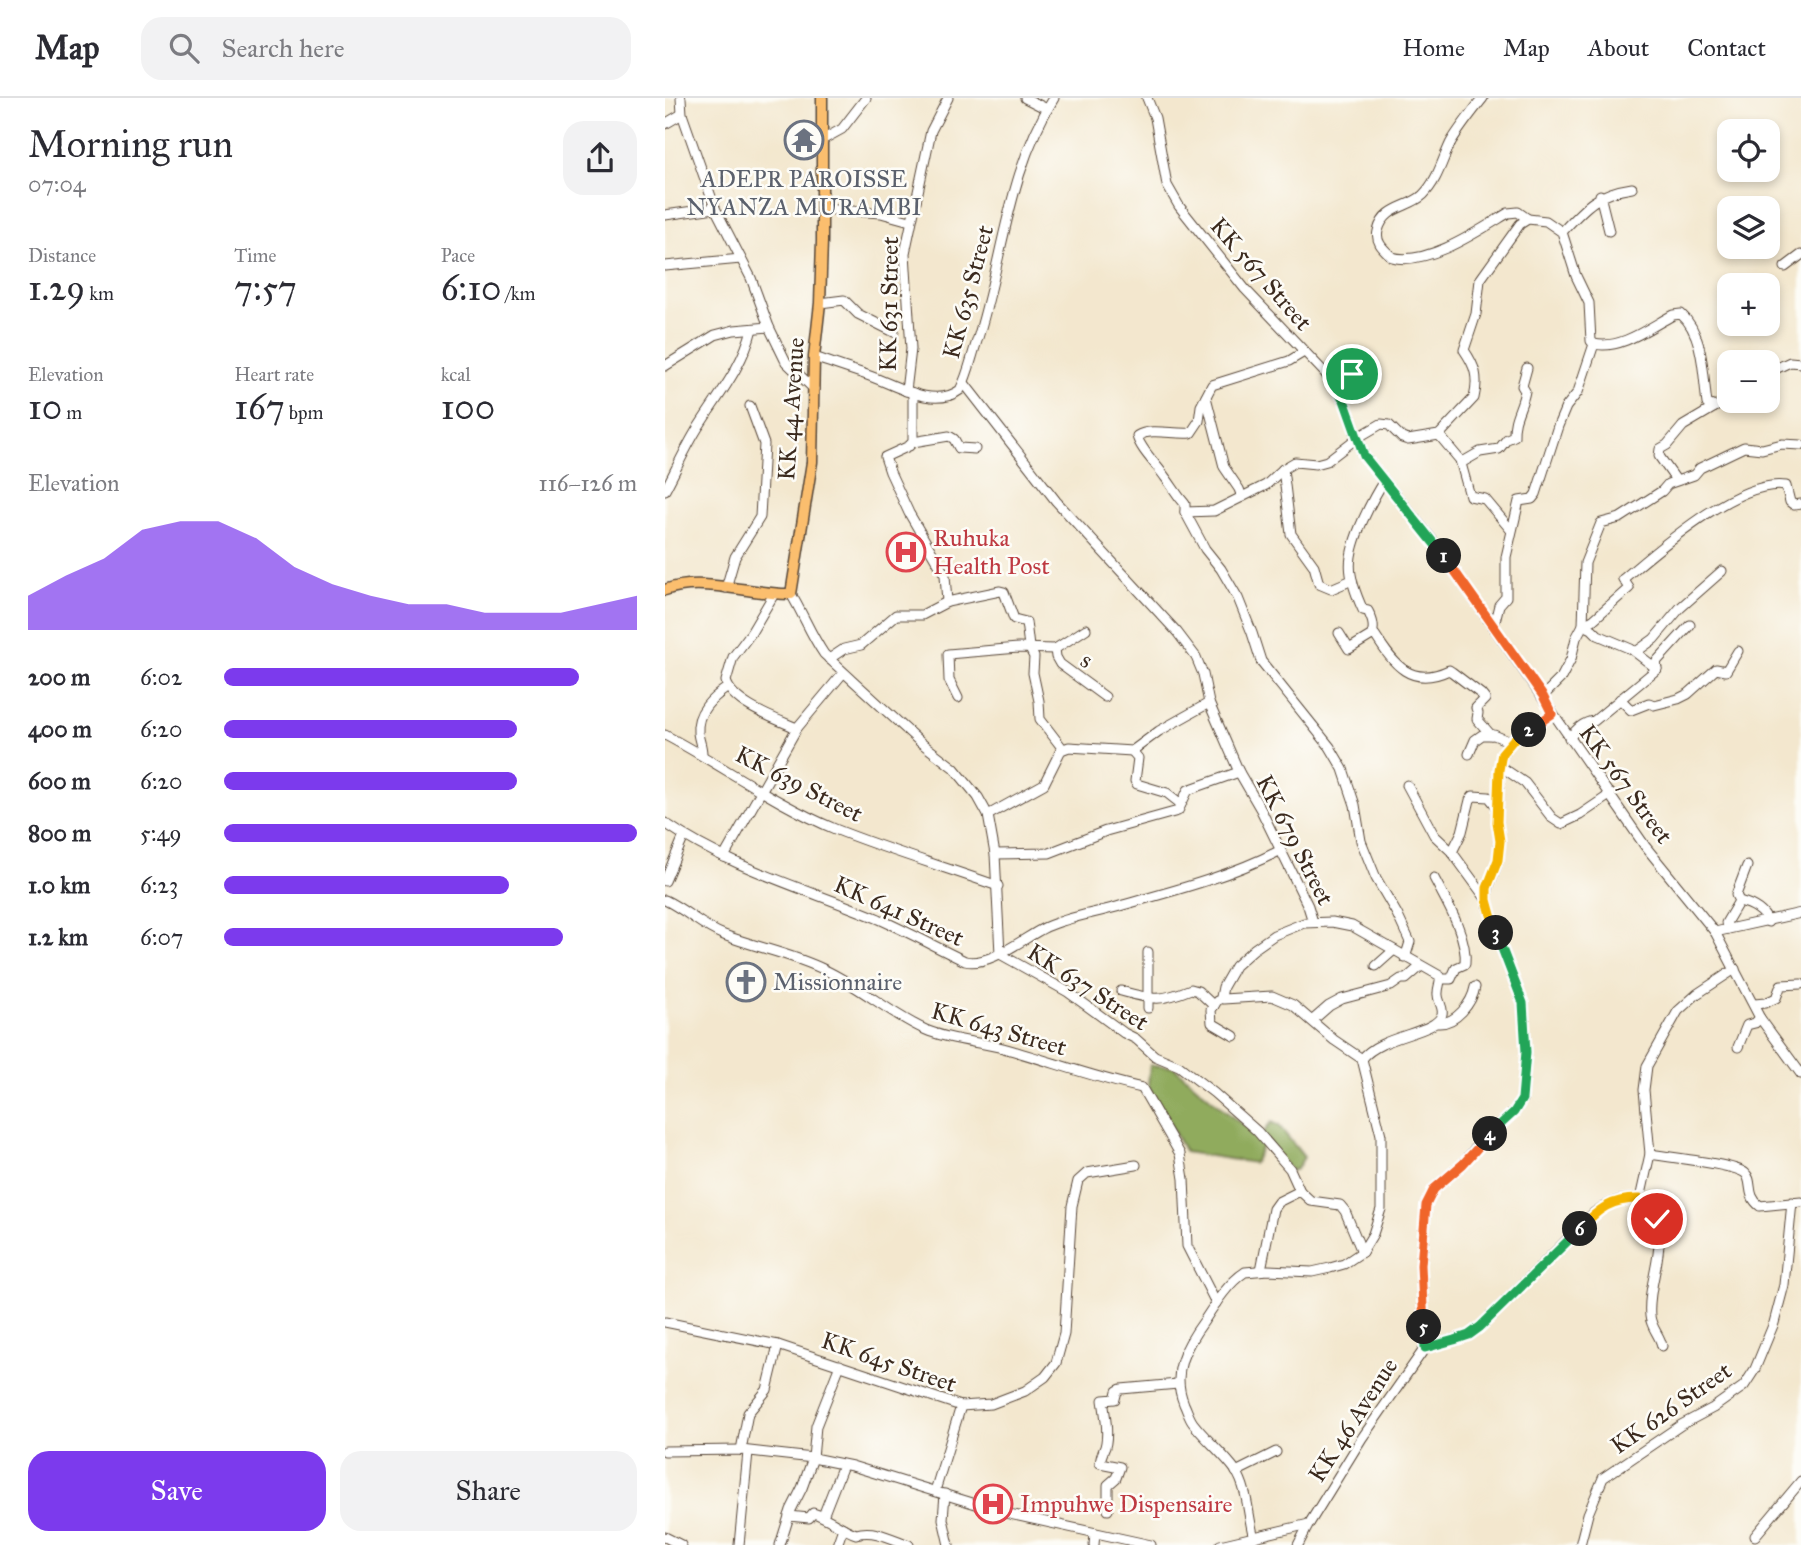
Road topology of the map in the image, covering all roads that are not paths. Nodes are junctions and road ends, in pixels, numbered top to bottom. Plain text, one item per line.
1 (681, 98) edge
2 (822, 98) edge
3 (866, 98) edge
4 (948, 98) edge
5 (1025, 98) edge
6 (1054, 98) edge
7 (1147, 98) edge
8 (1483, 98) edge
9 (1047, 109) junction
10 (682, 114) junction
11 (665, 124) edge
12 (822, 139) junction
13 (1632, 188) dead end
14 (1600, 195) junction
15 (716, 208) junction
16 (822, 209) junction
17 (665, 215) edge
18 (1528, 219) junction
19 (911, 221) junction
20 (1609, 230) dead end
21 (1562, 232) junction
22 (1799, 256) edge
23 (741, 259) junction
24 (665, 266) edge
25 (1785, 267) dead end
26 (1801, 267) edge
27 (820, 303) junction
28 (769, 327) junction
29 (752, 329) junction
30 (894, 332) dead end
31 (1594, 344) junction
32 (1304, 352) junction
33 (1359, 357) dead end
34 (814, 358) junction
35 (1801, 363) edge
36 (1780, 365) edge
37 (665, 366) edge
38 (1527, 368) dead end
39 (964, 383) junction
40 (814, 389) junction
41 (909, 392) junction
42 (1339, 393) junction
43 (1206, 397) junction
44 (750, 407) dead end
45 (1715, 407) joint
46 (1439, 435) junction
47 (1357, 438) junction
48 (913, 442) junction
49 (1801, 445) edge
50 (975, 449) dead end
51 (1461, 463) junction
52 (1283, 469) junction
53 (1677, 480) junction
54 (1384, 481) junction
55 (665, 490) edge
56 (1241, 496) junction
57 (1801, 504) edge
58 (1185, 512) junction
59 (1511, 530) junction
60 (1722, 572) dead end
61 (1352, 580) junction
62 (726, 588) junction
63 (665, 590) edge
64 (774, 594) junction
65 (791, 594) junction
66 (947, 602) junction
67 (1494, 625) junction
68 (1583, 625) junction
69 (1690, 625) dead end
70 (1086, 629) dead end
71 (1339, 633) dead end
72 (1372, 635) junction
73 (1029, 647) junction
74 (1055, 649) junction
75 (1738, 651) dead end
76 (1636, 652) junction
77 (829, 659) junction
78 (1657, 668) junction
79 (843, 673) junction
80 (727, 687) junction
81 (1543, 696) junction
82 (1105, 697) dead end
83 (958, 698) dead end
84 (1620, 699) junction
85 (1209, 703) junction
86 (1552, 714) junction
87 (797, 728) junction
88 (1491, 734) junction
89 (665, 735) edge
90 (1569, 738) junction
91 (1514, 739) junction
92 (1063, 749) junction
93 (1132, 751) junction
94 (702, 754) junction
95 (1469, 754) dead end
96 (1500, 765) junction
97 (1239, 772) junction
98 (1407, 785) dead end
99 (761, 792) junction
100 (1611, 794) junction
101 (1181, 804) junction
102 (1498, 808) junction
103 (988, 815) junction
104 (665, 823) edge
105 (684, 836) junction
106 (1279, 851) junction
107 (1452, 852) junction
108 (995, 854) junction
109 (724, 857) junction
110 (668, 866) edge
111 (1747, 866) dead end
112 (1434, 877) dead end
113 (665, 881) edge
114 (998, 886) junction
115 (665, 900) edge
116 (1487, 900) junction
117 (1739, 901) junction
118 (1801, 913) edge
119 (1313, 922) junction
120 (1767, 922) junction
121 (1728, 929) junction
122 (1715, 932) junction
123 (1394, 950) junction
124 (1148, 952) dead end
125 (1000, 954) junction
126 (1405, 958) junction
127 (1421, 966) junction
128 (1376, 967) dead end
129 (1735, 969) junction
130 (1441, 979) junction
131 (1801, 984) edge
132 (1475, 986) dead end
133 (1121, 991) dead end
134 (1221, 995) junction
135 (1148, 1003) junction
136 (1755, 1004) junction
137 (1214, 1006) junction
138 (1760, 1018) junction
139 (1313, 1020) junction
140 (1438, 1023) junction
141 (1234, 1035) dead end
142 (1738, 1047) dead end
143 (1362, 1059) junction
144 (1801, 1074) edge
145 (1650, 1153) junction
146 (1136, 1165) dead end
147 (1300, 1191) junction
148 (1640, 1199) junction
149 (1796, 1202) edge
150 (1362, 1252) junction
151 (1261, 1270) junction
152 (1216, 1303) junction
153 (665, 1322) edge
154 (778, 1345) junction
155 (1662, 1346) dead end
156 (1425, 1348) junction
157 (840, 1365) junction
158 (1178, 1384) junction
159 (961, 1406) junction
160 (665, 1451) edge
161 (745, 1451) junction
162 (1276, 1452) dead end
163 (813, 1458) junction
164 (843, 1465) junction
165 (1236, 1472) junction
166 (1801, 1481) edge
167 (940, 1493) junction
168 (1108, 1510) dead end
169 (789, 1516) junction
170 (823, 1516) junction
171 (1309, 1524) junction
172 (843, 1528) junction
173 (1095, 1533) junction
174 (1755, 1535) dead end
175 (665, 1537) edge
176 (1254, 1538) junction
177 (681, 1545) edge
178 (739, 1545) edge
179 (781, 1545) edge
180 (837, 1545) edge
181 (909, 1545) edge
182 (949, 1545) edge
183 (1094, 1545) edge
184 (1151, 1545) edge
185 (1220, 1545) edge
186 (1298, 1545) edge
187 (1580, 1545) edge

1 - 10 street
2 - 12 main road, KK 44 Avenue
3 - 12 street
4 - 19 street, KK 631 Street
5 - 9 street
6 - 9 street, KK 635 Street
7 - 32 street, KK 567 Street
8 - 18 street
9 - 39 street, KK 635 Street
10 - 11 street
10 - 15 street
12 - 16 main road, KK 44 Avenue
13 - 14 street
14 - 20 street
14 - 21 street
15 - 17 street
15 - 23 street
16 - 19 street
16 - 27 main road, KK 44 Avenue
18 - 21 street
18 - 46 street
19 - 41 street, KK 631 Street
21 - 31 street
22 - 25 street
22 - 26 street
23 - 24 street
23 - 28 street
27 - 30 street
27 - 34 main road, KK 44 Avenue
28 - 29 street
28 - 40 street
29 - 37 street
29 - 55 street
31 - 45 street
31 - 59 street
32 - 42 street, KK 567 Street
32 - 43 street
33 - 42 street
34 - 40 main road, KK 44 Avenue
34 - 41 street, KK 635 Street
35 - 36 street
38 - 51 street
39 - 41 street, KK 635 Street
39 - 85 street, KK 679 Street
40 - 65 main road, KK 44 Avenue
41 - 48 street, KK 631 Street
42 - 47 street, KK 567 Street
43 - 56 street
43 - 58 street
44 - 62 street
45 - 53 street
46 - 47 street
46 - 51 street
47 - 52 street
47 - 54 street, KK 567 Street
48 - 50 street
48 - 66 street
49 - 53 street
51 - 59 street
52 - 56 street
52 - 61 street
53 - 68 street
54 - 61 street
54 - 67 street, KK 567 Street
56 - 58 street
57 - 68 street
58 - 126 street
59 - 67 street
60 - 76 street
61 - 72 street
62 - 63 main road
62 - 64 main road
64 - 65 main road
64 - 80 street
65 - 77 street, KK 637 Street
66 - 73 street
66 - 77 street
67 - 81 street, KK 567 Street
68 - 76 street
68 - 81 street
69 - 78 street
70 - 74 street
71 - 72 street
72 - 88 street
73 - 74 street
73 - 83 street
73 - 92 street
74 - 82 street, s
75 - 84 street
76 - 78 street
77 - 79 street, KK 637 Street
78 - 84 street
79 - 87 street
79 - 103 street, KK 637 Street
80 - 87 street
80 - 94 street
81 - 86 street, KK 567 Street
84 - 90 street
85 - 93 street
85 - 97 street, KK 679 Street
86 - 90 street, KK 567 Street
86 - 91 street
87 - 99 street
88 - 91 street
88 - 95 street
89 - 94 street, KK 639 Street
90 - 100 street, KK 567 Street
91 - 96 street
92 - 93 street
92 - 103 street
93 - 101 street
94 - 99 street, KK 639 Street
96 - 100 street
96 - 102 street
97 - 101 street
97 - 106 street, KK 679 Street
98 - 107 street
99 - 109 street
99 - 114 street, KK 639 Street
100 - 122 street, KK 567 Street
101 - 108 street
102 - 107 street
102 - 116 street
103 - 108 street, KK 637 Street
104 - 105 street, KK 641 Street
105 - 109 street, KK 641 Street
105 - 110 street
106 - 119 street, KK 679 Street
106 - 125 street, KK 641 Street
107 - 116 street
108 - 114 street, KK 637 Street
109 - 125 street, KK 641 Street
110 - 113 street
111 - 117 street
112 - 130 street
114 - 125 street, KK 637 Street
115 - 152 street, KK 643 Street
116 - 156 street
117 - 120 street
117 - 121 street
118 - 120 street
119 - 123 street, KK 679 Street
119 - 134 street
120 - 121 street
121 - 122 street
122 - 129 street, KK 567 Street
123 - 126 street, KK 679 Street
123 - 128 street
124 - 135 street
125 - 147 street, KK 637 Street
126 - 127 street, KK 679 Street
127 - 130 street, KK 679 Street
127 - 139 street
129 - 136 street, KK 567 Street
129 - 145 street
130 - 140 street
131 - 136 street
132 - 140 street
133 - 135 street
134 - 137 street
134 - 139 street
135 - 137 street
136 - 138 street, KK 567 Street
137 - 141 street
138 - 142 street
138 - 144 street, KK 567 Street
139 - 143 street
140 - 143 street
143 - 150 street
145 - 148 street
145 - 149 street
146 - 159 street, KK 645 Street
147 - 150 street
147 - 151 street
148 - 155 street
148 - 156 street, KK 46 Avenue
149 - 187 street, KK 626 Street
150 - 151 street
151 - 152 street
152 - 158 street
153 - 154 street, KK 645 Street
154 - 157 street, KK 645 Street
154 - 161 street
156 - 171 street, KK 46 Avenue
157 - 159 street, KK 645 Street
157 - 163 street
158 - 165 street
158 - 168 street
159 - 167 street
160 - 161 street
161 - 163 street
161 - 178 street
162 - 165 street
163 - 164 street
163 - 169 street
164 - 167 street
164 - 170 street
165 - 176 street
166 - 174 street
167 - 173 street
167 - 182 street
169 - 170 street
169 - 179 street
170 - 172 street
171 - 176 street
171 - 186 street, KK 46 Avenue
172 - 180 street
172 - 181 street
173 - 183 street
173 - 184 street
175 - 177 street
176 - 185 street

